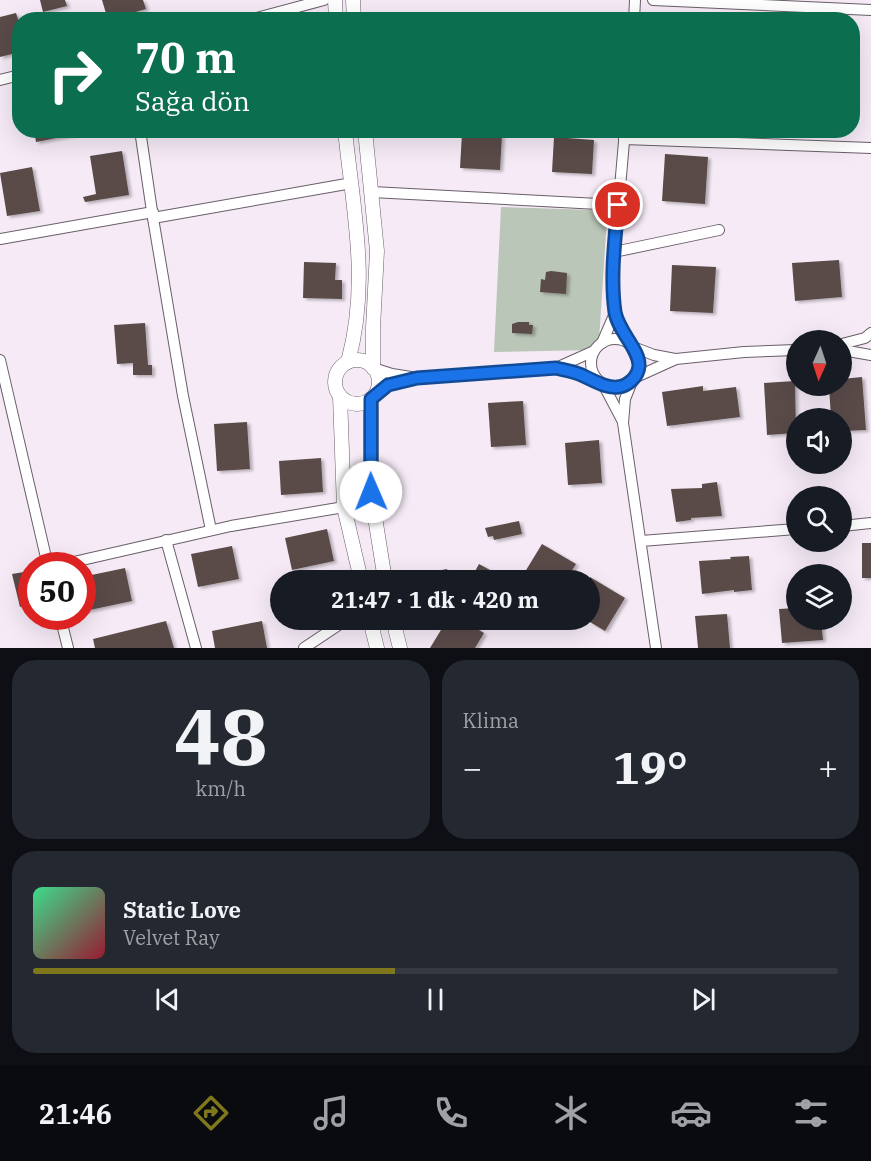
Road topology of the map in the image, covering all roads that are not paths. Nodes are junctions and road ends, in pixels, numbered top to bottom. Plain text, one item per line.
1 (324, 0) edge
2 (653, 0) edge
3 (871, 10) edge
4 (279, 12) edge
5 (141, 138) edge
6 (346, 138) edge
7 (366, 138) edge
8 (625, 138) edge
9 (682, 138) edge
10 (871, 148) edge
11 (352, 183) junction
12 (372, 192) junction
13 (618, 205) junction
14 (153, 215) junction
15 (719, 230) dead end
16 (0, 239) edge
17 (614, 252) junction
18 (615, 313) junction
19 (871, 333) edge
20 (852, 341) edge
21 (631, 346) junction
22 (598, 347) junction
23 (786, 351) edge
24 (852, 352) edge
25 (871, 355) edge
26 (676, 359) junction
27 (0, 360) edge
28 (348, 362) junction
29 (373, 368) junction
30 (556, 368) junction
31 (417, 378) junction
32 (633, 379) junction
33 (601, 383) junction
34 (340, 396) junction
35 (373, 396) junction
36 (623, 423) junction
37 (344, 507) junction
38 (871, 523) edge
39 (852, 525) edge
40 (211, 530) junction
41 (786, 530) edge
42 (166, 540) junction
43 (641, 541) junction
44 (45, 552) edge
45 (96, 557) edge
46 (359, 570) edge
47 (383, 570) edge
48 (64, 630) edge
49 (331, 630) edge
50 (372, 630) edge
51 (396, 630) edge
52 (68, 648) edge
53 (196, 648) edge
54 (304, 648) edge
55 (377, 648) edge
56 (400, 648) edge
57 (656, 648) edge

1 - 4 street
2 - 3 street
5 - 14 street
6 - 11 main road
7 - 12 main road
8 - 13 street
9 - 10 street
11 - 14 street
11 - 28 main road
12 - 13 street
12 - 29 main road
13 - 17 street
14 - 16 street
14 - 40 street
15 - 17 street
17 - 18 street
18 - 21 street
18 - 22 street
19 - 20 street
21 - 22 street
21 - 26 street
21 - 32 street
22 - 30 street
22 - 33 street
23 - 26 street
24 - 25 street
26 - 32 street
27 - 44 street
28 - 29 main road
28 - 34 main road
29 - 31 street
29 - 35 main road
30 - 31 street
30 - 33 street
31 - 35 street
32 - 33 street
32 - 36 street
33 - 36 street
34 - 35 main road
34 - 37 main road
35 - 47 main road
36 - 43 street
37 - 40 street
37 - 46 main road
38 - 39 street
40 - 42 street
41 - 43 street
42 - 45 street
42 - 53 street
43 - 57 street
48 - 52 street
49 - 54 street
50 - 55 main road
51 - 56 main road

